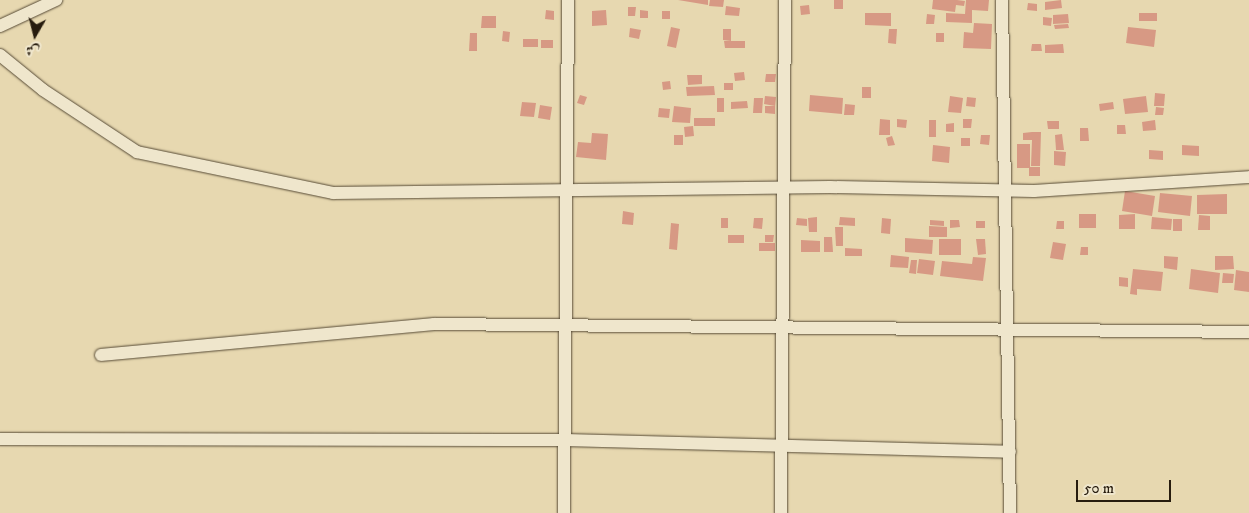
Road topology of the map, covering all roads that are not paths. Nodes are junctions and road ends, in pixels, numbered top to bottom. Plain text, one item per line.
1 (56, 0) edge
2 (568, 0) edge
3 (785, 0) edge
4 (1002, 0) edge
5 (0, 26) edge
6 (0, 55) edge
7 (1249, 177) edge
8 (785, 187) junction
9 (1007, 190) junction
10 (568, 191) junction
11 (567, 325) junction
12 (783, 327) junction
13 (1009, 330) junction
14 (1249, 332) edge
15 (101, 355) dead end
16 (0, 439) edge
17 (565, 440) junction
18 (782, 446) junction
19 (1010, 452) junction
20 (564, 513) edge
21 (781, 513) edge
22 (1010, 513) edge

1 - 5 street
2 - 10 street
3 - 8 street
4 - 9 street
6 - 10 street
7 - 9 street
8 - 9 street
8 - 10 street
8 - 12 street
9 - 13 street
10 - 11 street
11 - 12 street
11 - 15 street
11 - 17 street
12 - 13 street
12 - 18 street
13 - 14 street
13 - 19 street
16 - 17 street
17 - 18 street
17 - 20 street
18 - 19 street
18 - 21 street
19 - 22 street

